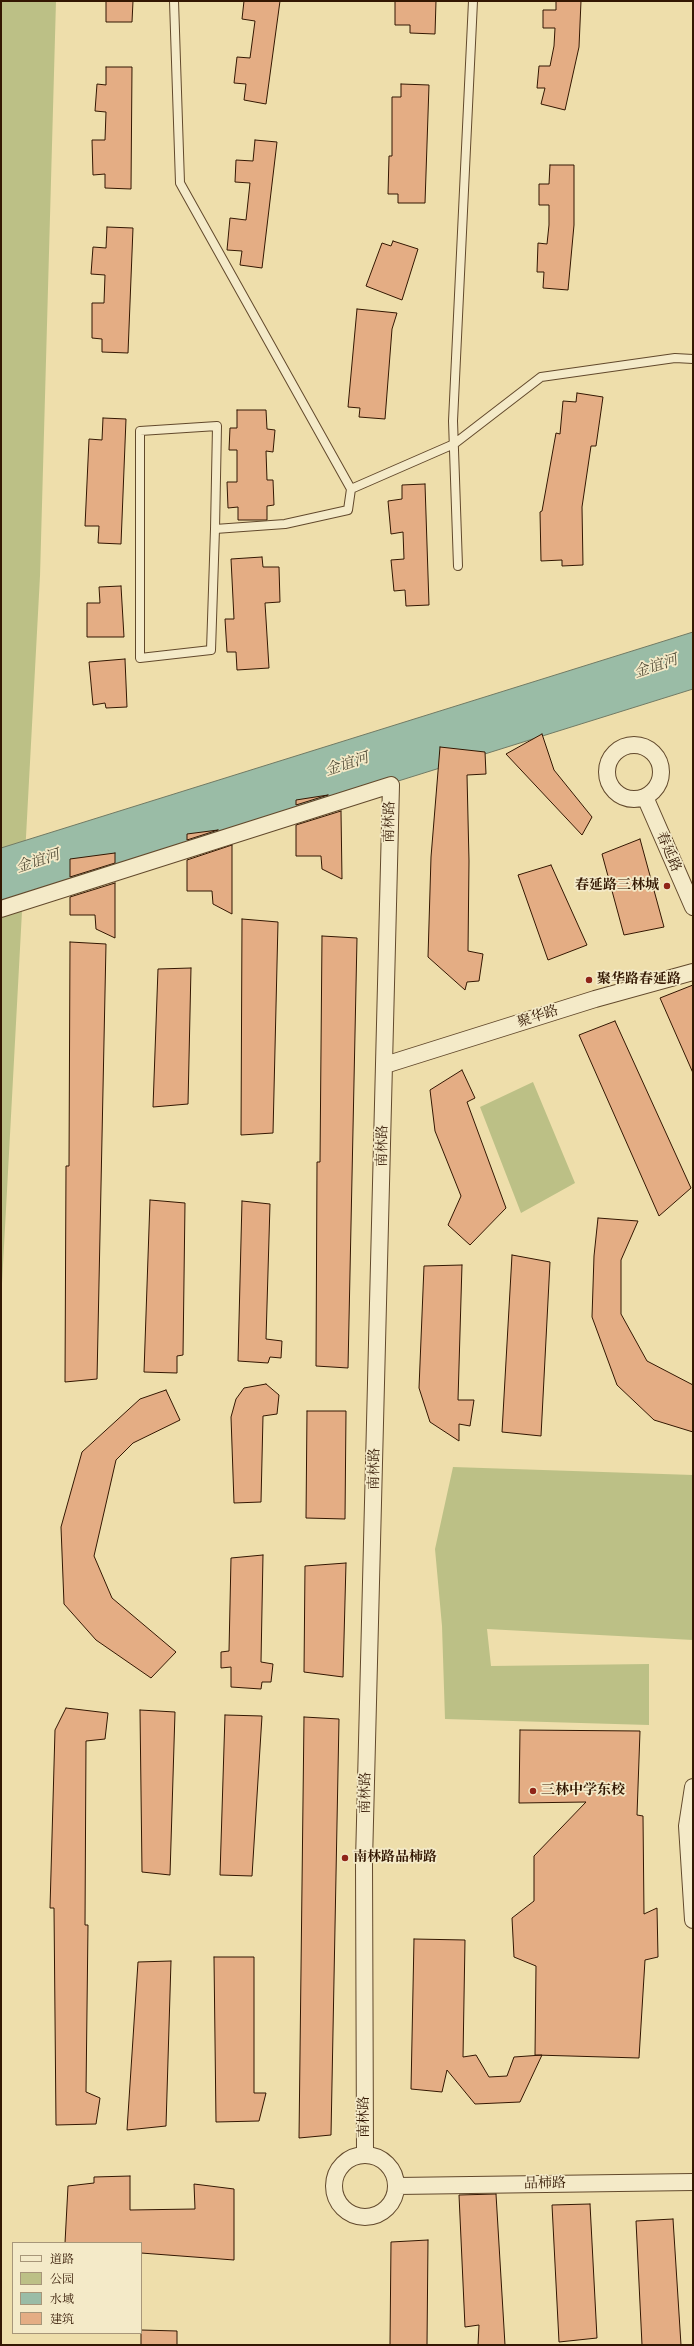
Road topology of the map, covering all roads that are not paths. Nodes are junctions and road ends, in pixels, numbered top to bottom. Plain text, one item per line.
1 (174, 1) edge
2 (473, 1) edge
3 (693, 360) edge
4 (454, 444) junction
5 (350, 489) junction
6 (215, 529) junction
7 (458, 566) dead end
8 (645, 797) dead end
9 (693, 907) edge
10 (1, 908) edge
11 (693, 972) edge
12 (385, 1065) junction
13 (693, 1787) edge
14 (693, 1920) edge
15 (365, 2154) junction
16 (693, 2182) edge
17 (397, 2186) junction

1 - 5 lane
2 - 4 lane
3 - 4 lane
4 - 5 lane
4 - 7 lane
5 - 6 lane
6 - 6 lane
8 - 9 street, 春延路
10 - 12 street, 南林路
11 - 12 street, 聚华路
12 - 15 street, 南林路
13 - 14 street
15 - 17 street
15 - 17 street
16 - 17 street, 品柿路

